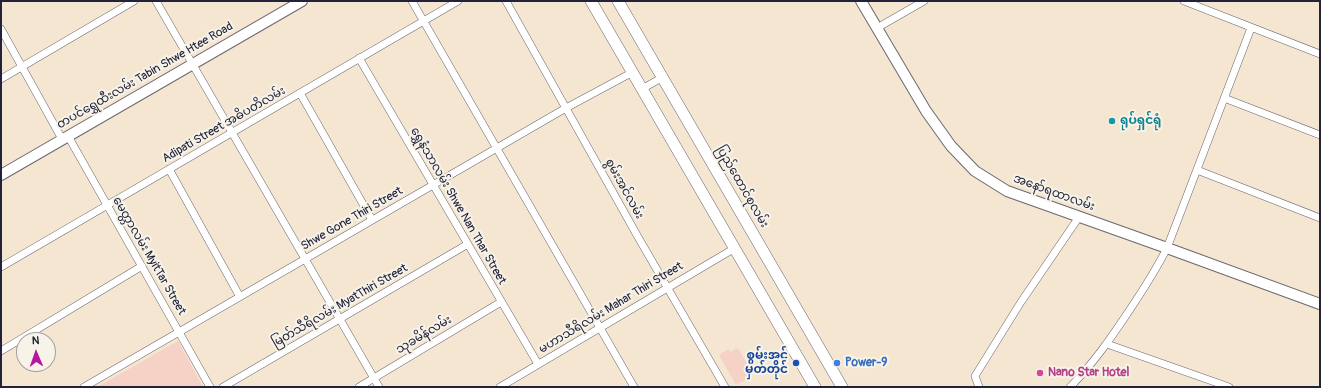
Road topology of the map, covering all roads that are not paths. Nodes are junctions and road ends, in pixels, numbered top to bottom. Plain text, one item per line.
1 (134, 1) edge
2 (156, 1) edge
3 (302, 1) edge
4 (412, 1) edge
5 (458, 1) edge
6 (506, 1) edge
7 (591, 1) edge
8 (618, 1) edge
9 (861, 1) edge
10 (924, 1) edge
11 (1184, 1) edge
12 (424, 21) junction
13 (877, 28) junction
14 (1251, 28) junction
15 (1, 29) edge
16 (1320, 54) edge
17 (360, 58) junction
18 (193, 64) junction
19 (22, 66) junction
20 (632, 72) junction
21 (663, 77) junction
22 (1, 79) edge
23 (642, 89) junction
24 (300, 93) junction
25 (1224, 98) junction
26 (566, 108) junction
27 (232, 133) junction
28 (1320, 135) edge
29 (65, 137) junction
30 (497, 148) junction
31 (169, 169) junction
32 (1197, 170) junction
33 (1, 175) edge
34 (433, 185) junction
35 (107, 205) junction
36 (1079, 217) junction
37 (1320, 218) edge
38 (372, 220) junction
39 (468, 244) junction
40 (735, 248) junction
41 (1167, 248) junction
42 (305, 259) junction
43 (142, 266) junction
44 (1, 267) edge
45 (667, 288) junction
46 (240, 297) junction
47 (501, 302) junction
48 (1320, 304) edge
49 (340, 319) junction
50 (600, 328) junction
51 (179, 332) junction
52 (1107, 344) junction
53 (1, 352) edge
54 (538, 364) junction
55 (374, 378) junction
56 (84, 387) edge
57 (210, 387) edge
58 (223, 387) edge
59 (358, 387) edge
60 (379, 387) edge
61 (500, 387) edge
62 (634, 387) edge
63 (725, 387) edge
64 (815, 387) edge
65 (842, 387) edge
66 (980, 387) edge
67 (1070, 387) edge
68 (1229, 387) edge

1 - 19 street
2 - 18 street
3 - 18 main road, တပင်ရွှေထီးလမ်း Tabin Shwe Htee Road
4 - 12 street
5 - 12 street, Adipati Street အဓိပတိလမ်း
6 - 26 street, စွမ်းအင်လမ်း
7 - 20 main road
8 - 21 main road, ပြည်ထောင်စုလမ်း
9 - 13 main road, အနော်ရထာလမ်း
10 - 13 street
11 - 14 street
12 - 17 street, Adipati Street အဓိပတိလမ်း
12 - 30 street
13 - 36 main road, အနော်ရထာလမ်း
14 - 16 street
14 - 25 street
15 - 19 street, မေတ္တာလမ်း MyitTar Street
17 - 24 street, Adipati Street အဓိပတိလမ်း
17 - 34 street, ရွှေနံသာလမ်း Shwe Nan Thar Street
18 - 27 street
18 - 29 main road, တပင်ရွှေထီးလမ်း Tabin Shwe Htee Road
19 - 22 street
19 - 29 street, မေတ္တာလမ်း MyitTar Street
20 - 23 main road
20 - 26 street, Shwe Gone Thiri Street
21 - 23 street
21 - 65 main road, ပြည်ထောင်စုလမ်း
23 - 40 main road
24 - 27 street, Adipati Street အဓိပတိလမ်း
24 - 38 street
25 - 28 street
25 - 32 street
26 - 30 street, Shwe Gone Thiri Street
26 - 45 street, စွမ်းအင်လမ်း
27 - 31 street, Adipati Street အဓိပတိလမ်း
27 - 42 street
29 - 33 main road, တပင်ရွှေထီးလမ်း Tabin Shwe Htee Road
29 - 35 street, မေတ္တာလမ်း MyitTar Street
30 - 34 street, Shwe Gone Thiri Street
30 - 50 street
31 - 35 street, Adipati Street အဓိပတိလမ်း
31 - 46 street
32 - 37 street
32 - 41 street
34 - 38 street, Shwe Gone Thiri Street
34 - 39 street, ရွှေနံသာလမ်း Shwe Nan Thar Street
35 - 43 street, မေတ္တာလမ်း MyitTar Street
35 - 44 street, Adipati Street အဓိပတိလမ်း
36 - 41 main road, အနော်ရထာလမ်း
36 - 66 street
38 - 42 street, Shwe Gone Thiri Street
39 - 47 street, ရွှေနံသာလမ်း Shwe Nan Thar Street
39 - 49 street, မြတ်သီရိလမ်း MyatThiri Street
40 - 45 street, မဟာသီရိလမ်း Mahar Thiri Street
40 - 64 main road
41 - 48 main road, အနော်ရထာလမ်း
41 - 52 street
42 - 46 street, Shwe Gone Thiri Street
42 - 49 street
43 - 51 street, မေတ္တာလမ်း MyitTar Street
43 - 53 street
45 - 50 street, မဟာသီရိလမ်း Mahar Thiri Street
45 - 63 street, စွမ်းအင်လမ်း
46 - 51 street, Shwe Gone Thiri Street
47 - 54 street, ရွှေနံသာလမ်း Shwe Nan Thar Street
47 - 55 street, သုခမိန်လမ်း
49 - 55 street
49 - 58 street, မြတ်သီရိလမ်း MyatThiri Street
50 - 54 street, မဟာသီရိလမ်း Mahar Thiri Street
50 - 62 street
51 - 56 street, Shwe Gone Thiri Street
51 - 57 street, မေတ္တာလမ်း MyitTar Street
52 - 67 street
52 - 68 street
54 - 61 street, မဟာသီရိလမ်း Mahar Thiri Street
55 - 59 street, သုခမိန်လမ်း
55 - 60 street

